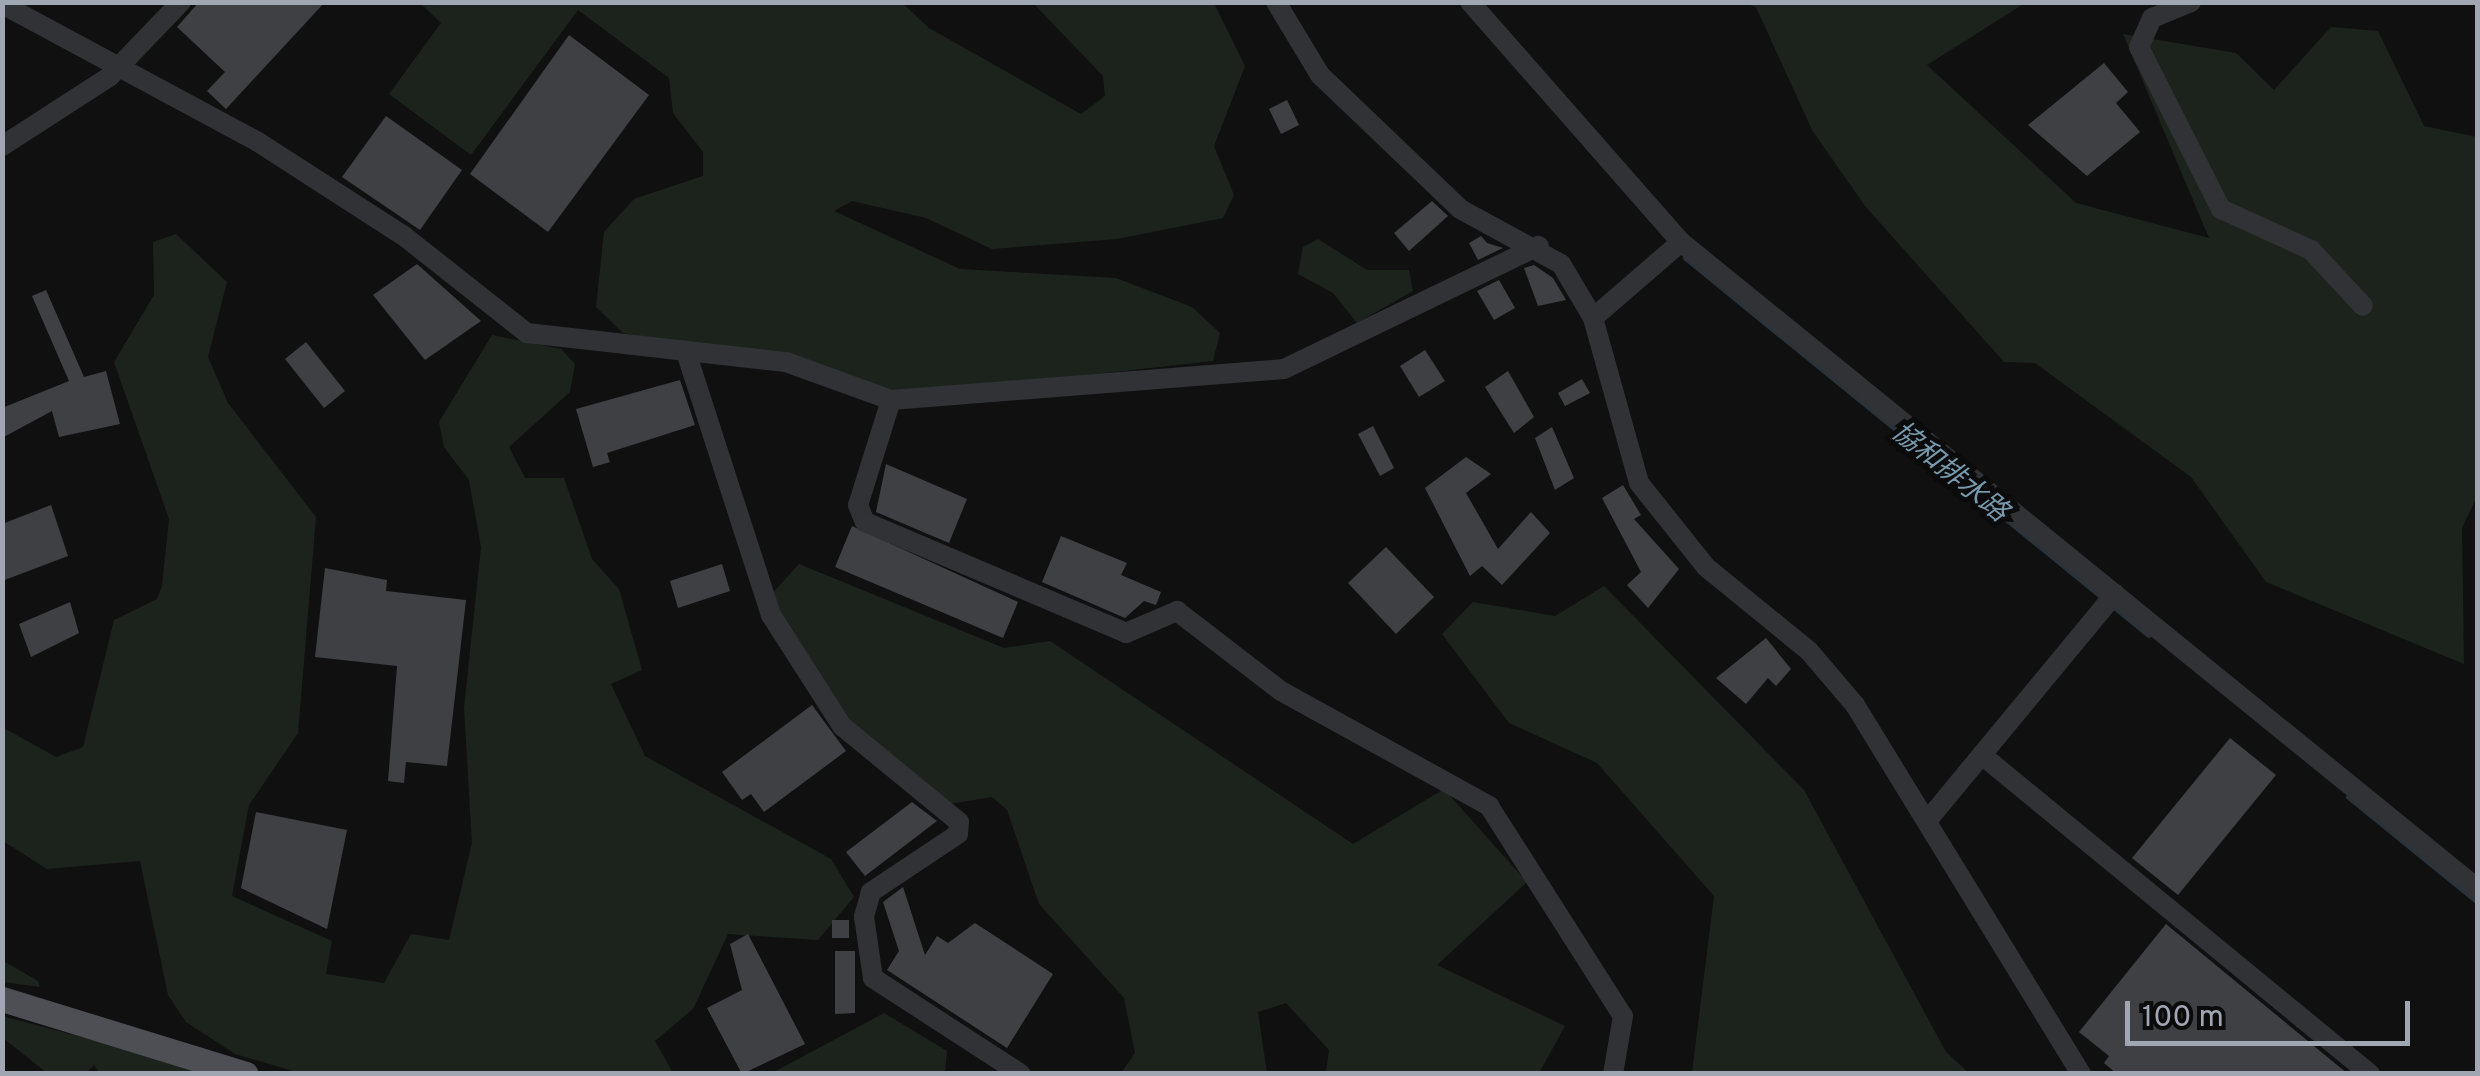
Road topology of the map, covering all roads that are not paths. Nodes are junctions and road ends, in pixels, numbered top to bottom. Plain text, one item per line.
1 (182, 2) edge
2 (1276, 2) edge
3 (1470, 2) edge
4 (2190, 2) edge
5 (2, 4) edge
6 (116, 69) junction
7 (2, 146) edge
8 (1539, 246) junction
9 (1676, 248) junction
10 (2364, 306) dead end
11 (1593, 318) junction
12 (686, 352) junction
13 (891, 400) junction
14 (2109, 601) junction
15 (1983, 756) junction
16 (1927, 820) junction
17 (2478, 889) edge
18 (2, 999) edge
19 (246, 1074) edge
20 (1020, 1074) edge
21 (1613, 1074) edge
22 (2081, 1074) edge
23 (2370, 1074) edge

1 - 6 street
2 - 8 street
3 - 9 street
4 - 10 street
5 - 6 street
6 - 7 street
6 - 12 street
8 - 11 street
8 - 13 street
9 - 11 street
9 - 14 street
11 - 16 street
12 - 13 street
12 - 20 street
13 - 21 street
14 - 15 street
14 - 17 street
15 - 16 street
15 - 23 street
16 - 22 street
18 - 19 main road

